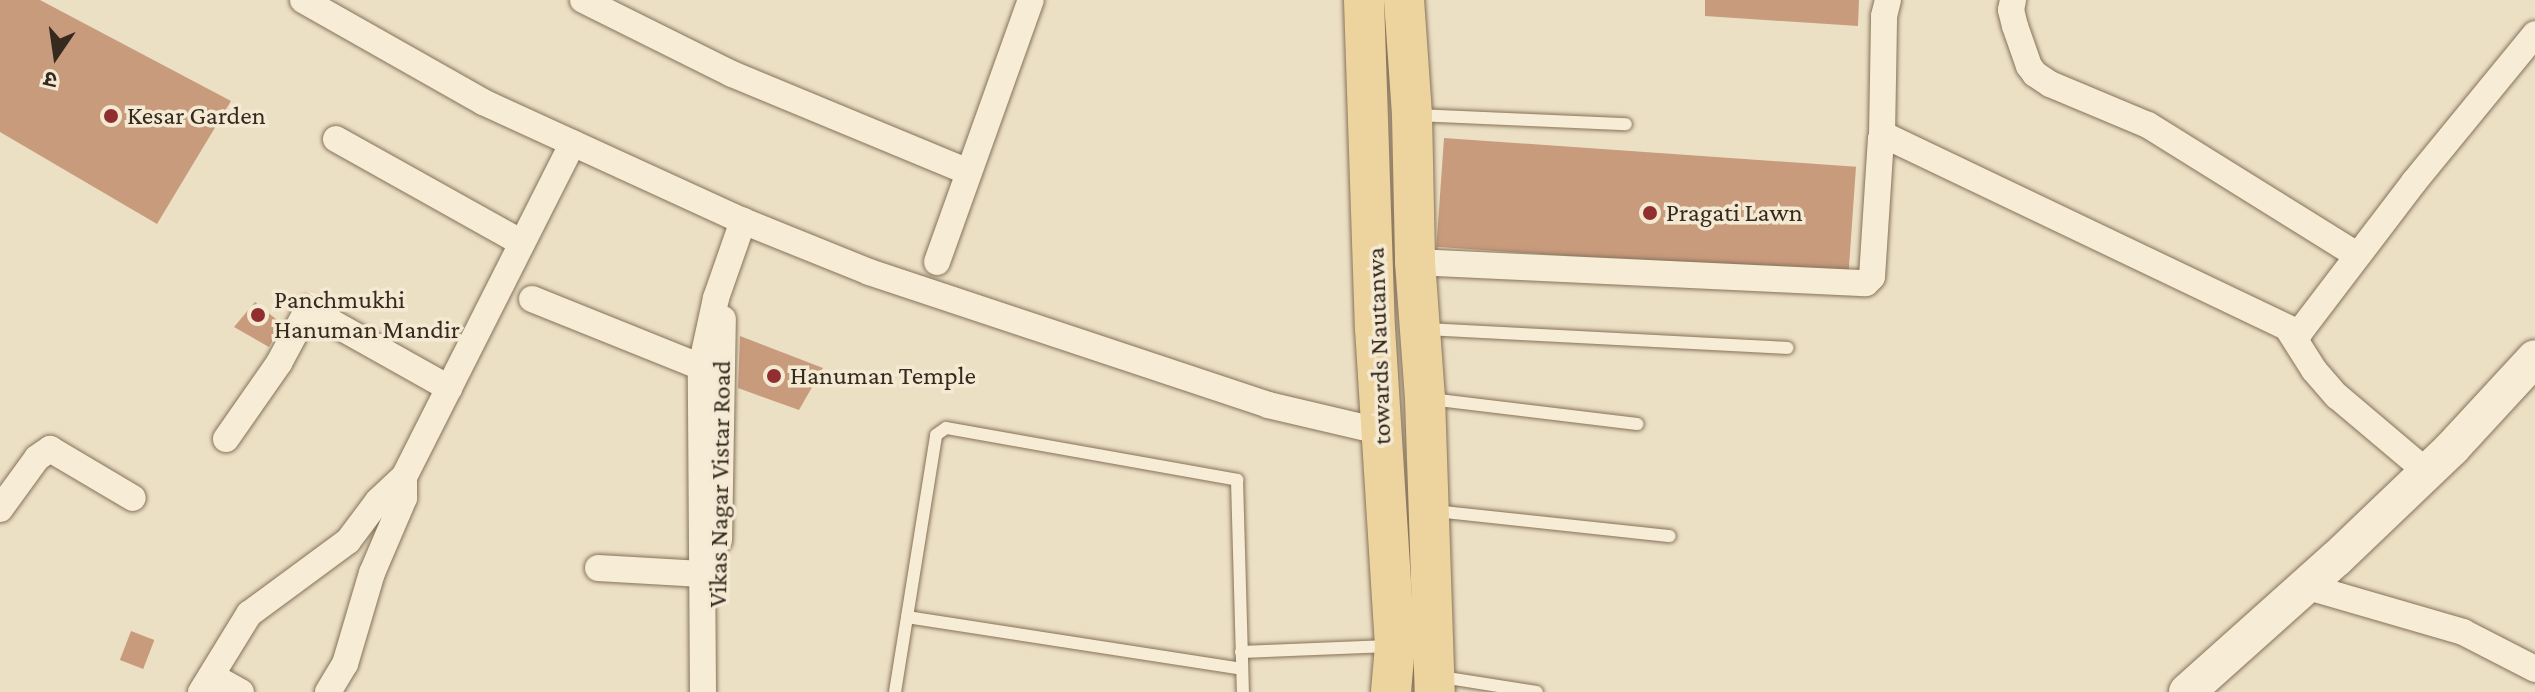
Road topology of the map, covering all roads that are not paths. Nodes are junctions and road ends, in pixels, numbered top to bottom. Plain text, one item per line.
1 (303, 0) edge
2 (583, 0) edge
3 (1031, 0) edge
4 (1364, 0) edge
5 (1404, 0) edge
6 (1888, 0) edge
7 (2005, 2) edge
8 (2535, 34) edge
9 (1412, 115) junction
10 (1626, 124) dead end
11 (1882, 136) junction
12 (336, 139) dead end
13 (573, 143) junction
14 (969, 172) junction
15 (743, 221) junction
16 (522, 243) junction
17 (2357, 255) junction
18 (937, 262) dead end
19 (1415, 262) junction
20 (724, 275) junction
21 (532, 299) dead end
22 (1420, 329) junction
23 (2290, 332) junction
24 (1787, 348) dead end
25 (2535, 358) edge
26 (701, 367) junction
27 (449, 388) junction
28 (1425, 398) junction
29 (1637, 424) dead end
30 (1383, 432) junction
31 (226, 439) dead end
32 (2427, 472) junction
33 (404, 477) junction
34 (133, 498) dead end
35 (0, 509) edge
36 (1430, 511) junction
37 (1670, 536) dead end
38 (598, 568) dead end
39 (702, 574) junction
40 (2305, 586) junction
41 (907, 617) junction
42 (1395, 646) junction
43 (1241, 652) junction
44 (1242, 669) junction
45 (2535, 669) edge
46 (206, 684) edge
47 (1435, 684) edge
48 (241, 692) edge
49 (328, 692) edge
50 (703, 692) edge
51 (717, 692) edge
52 (895, 692) edge
53 (1243, 692) edge
54 (1391, 692) edge
55 (1537, 692) edge
56 (2187, 692) edge

1 - 13 street
2 - 14 street
3 - 14 street
4 - 30 main road, towards Nautanwa
5 - 9 main road
6 - 11 street
7 - 17 street
8 - 17 street
9 - 10 lane
9 - 19 main road
11 - 19 street
11 - 23 street
12 - 16 street
13 - 15 street
13 - 16 street
14 - 18 street
15 - 20 street
15 - 30 street
16 - 27 street
17 - 23 street
19 - 22 main road
20 - 26 street
20 - 51 street, Vikas Nagar Vistar Road
21 - 26 street
22 - 24 lane
22 - 28 main road
23 - 32 street
25 - 32 street
26 - 39 street
27 - 31 street
27 - 33 street
28 - 29 lane
28 - 36 main road
30 - 42 main road, towards Nautanwa
32 - 40 street
33 - 46 street
33 - 49 street
34 - 35 street
36 - 37 lane
36 - 47 main road
38 - 39 street
39 - 50 street
40 - 45 street
40 - 56 street
41 - 43 lane
41 - 44 lane
41 - 52 lane
42 - 43 lane
42 - 54 main road, towards Nautanwa
43 - 44 lane
44 - 53 lane
46 - 48 street
47 - 55 lane

